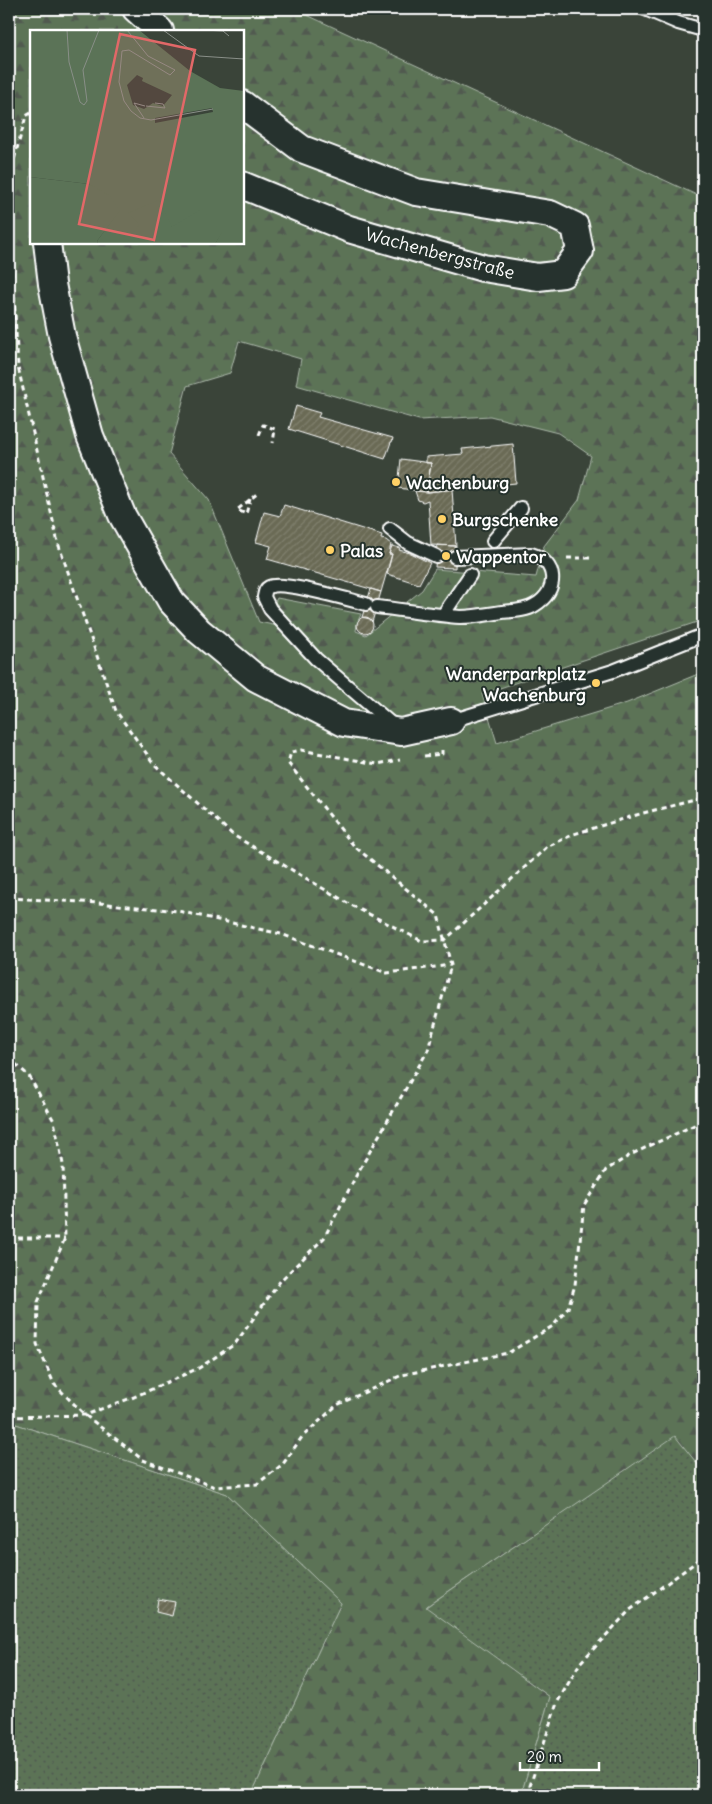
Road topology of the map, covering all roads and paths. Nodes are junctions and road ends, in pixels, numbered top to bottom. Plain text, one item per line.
1 (136, 9) edge
2 (645, 9) edge
3 (159, 30) edge
4 (703, 30) edge
5 (244, 106) edge
6 (244, 187) edge
7 (47, 244) edge
8 (260, 435) dead end
9 (273, 443) dead end
10 (258, 493) dead end
11 (250, 499) junction
12 (521, 508) dead end
13 (390, 529) dead end
14 (493, 541) dead end
15 (436, 556) dead end
16 (455, 557) dead end
17 (565, 558) dead end
18 (591, 558) dead end
19 (470, 575) dead end
20 (443, 615) junction
21 (703, 635) edge
22 (451, 721) joint
23 (401, 732) junction
24 (442, 747) dead end
25 (423, 756) dead end
26 (405, 759) dead end
27 (703, 798) edge
28 (9, 898) edge
29 (445, 940) junction
30 (451, 965) junction
31 (9, 1058) edge
32 (703, 1120) edge
33 (9, 1238) edge
34 (65, 1238) junction
35 (85, 1415) junction
36 (9, 1417) edge
37 (703, 1557) edge
38 (527, 1795) edge

1 - 3 street
2 - 4 lane
5 - 6 street, Wachenbergstraße
7 - 23 street
8 - 9 path
10 - 11 path
11 - 11 path
12 - 14 lane
13 - 15 lane
16 - 20 lane
17 - 18 path
19 - 20 lane
20 - 23 lane
21 - 22 lane
22 - 23 street
24 - 25 path
26 - 29 path
27 - 29 path
28 - 30 path
29 - 30 path
30 - 35 path
31 - 34 path
32 - 35 path
33 - 34 path
34 - 35 path
35 - 36 path
37 - 38 path

